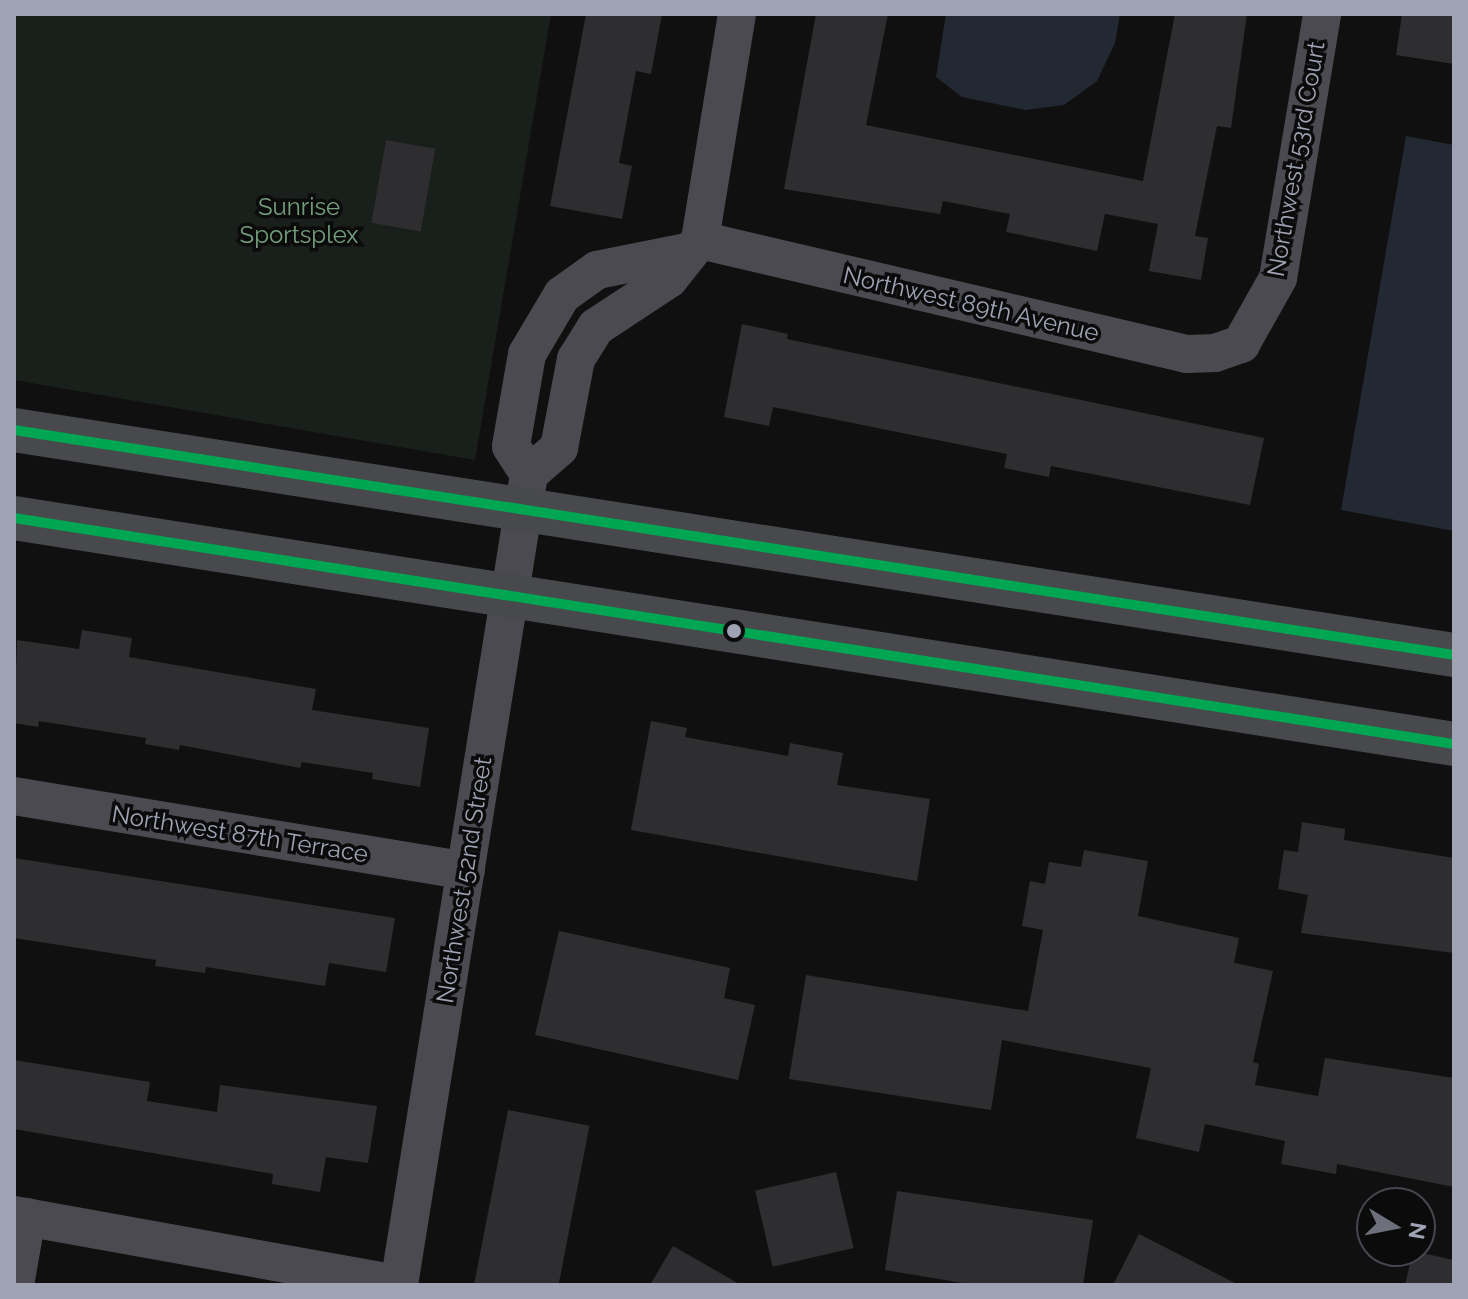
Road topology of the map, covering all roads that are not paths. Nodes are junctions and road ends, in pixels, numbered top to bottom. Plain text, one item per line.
1 (737, 14) edge
2 (1322, 14) edge
3 (694, 246) junction
4 (1241, 344) joint
5 (14, 430) edge
6 (526, 490) junction
7 (14, 518) edge
8 (508, 599) junction
9 (1454, 655) edge
10 (1454, 744) edge
11 (14, 796) edge
12 (466, 871) junction
13 (20, 1216) edge
14 (399, 1284) edge
15 (15, 1285) edge

1 - 3 street
2 - 4 street, Northwest 53rd Court
3 - 4 street, Northwest 89th Avenue
3 - 6 street
5 - 6 main road
6 - 8 street, Northwest 52nd Street
6 - 9 main road
7 - 8 main road
8 - 10 main road
8 - 12 street, Northwest 52nd Street
11 - 12 street, Northwest 87th Terrace
12 - 14 street, Northwest 52nd Street
13 - 14 street
13 - 15 street

